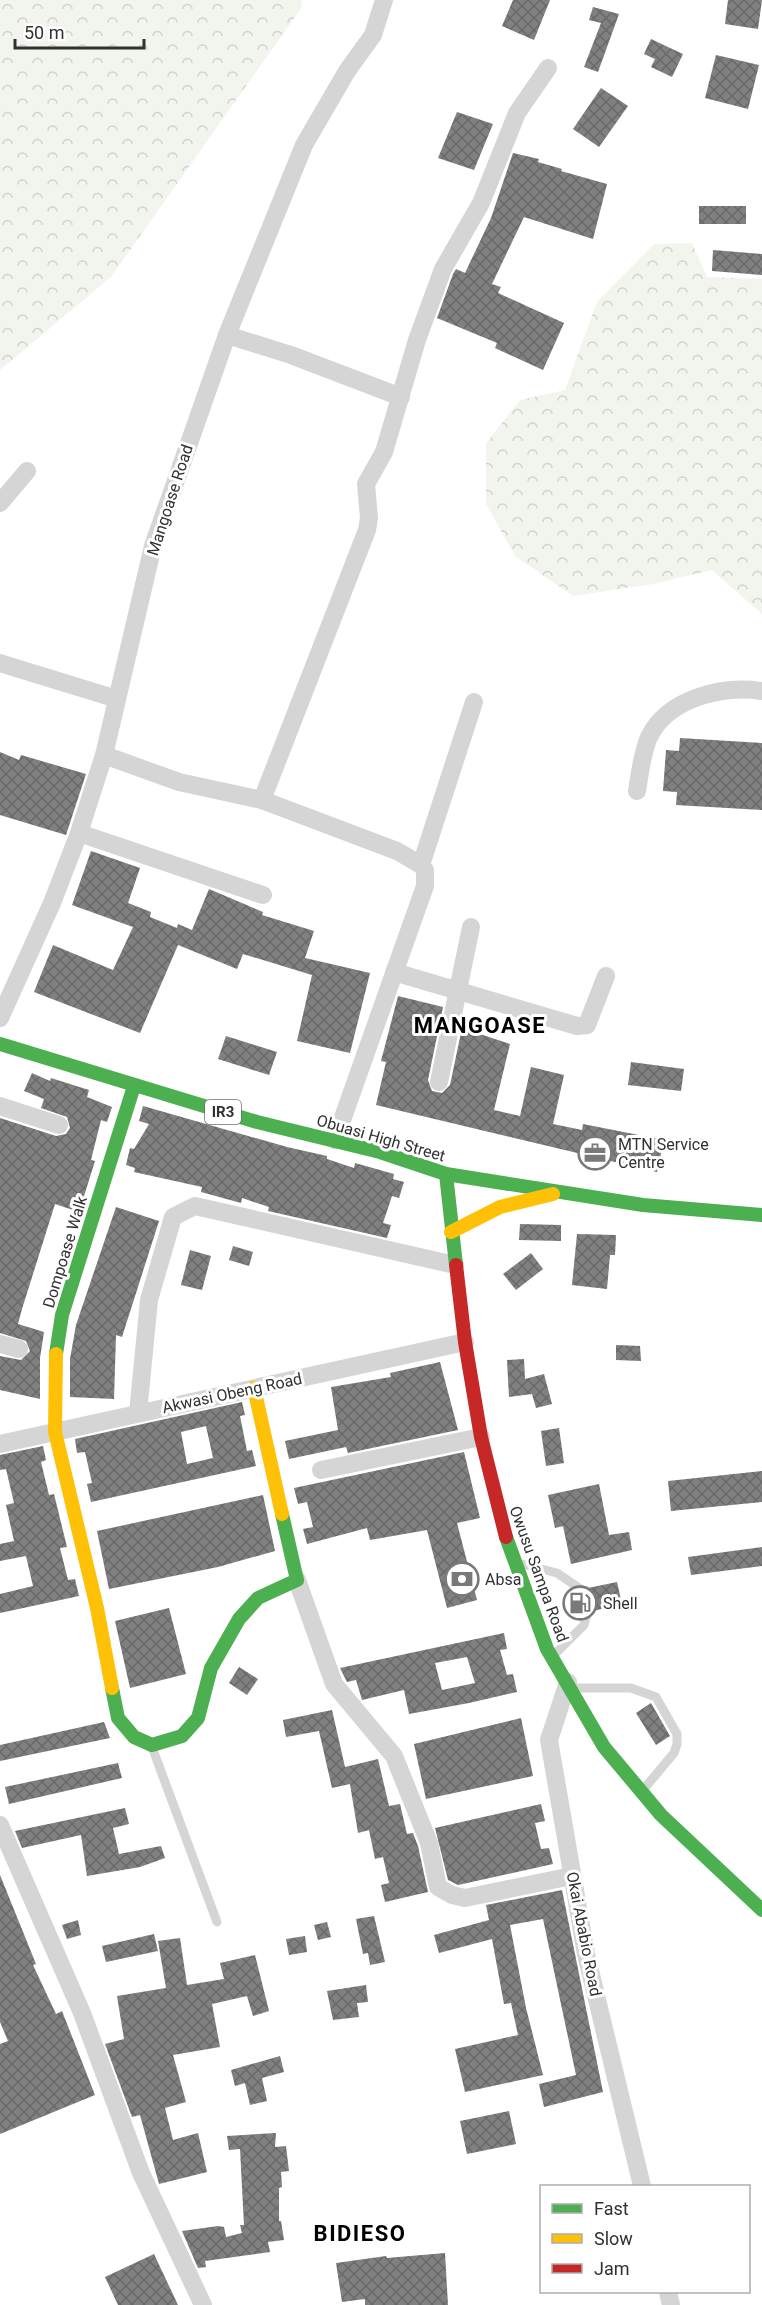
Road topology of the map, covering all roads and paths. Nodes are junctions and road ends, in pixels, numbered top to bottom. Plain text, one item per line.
1 (384, 0) edge
2 (548, 68) dead end
3 (227, 335) junction
4 (401, 397) junction
5 (27, 471) dead end
6 (0, 503) edge
7 (0, 663) edge
8 (762, 691) edge
9 (117, 699) junction
10 (474, 702) dead end
11 (104, 755) junction
12 (637, 791) dead end
13 (262, 800) junction
14 (79, 833) junction
15 (421, 865) junction
16 (263, 895) dead end
17 (471, 927) dead end
18 (394, 972) junction
19 (606, 976) dead end
20 (459, 991) junction
21 (0, 1018) edge
22 (0, 1044) edge
23 (439, 1082) dead end
24 (134, 1086) junction
25 (0, 1106) edge
26 (59, 1125) dead end
27 (335, 1140) junction
28 (446, 1174) junction
29 (553, 1194) junction
30 (762, 1215) edge
31 (451, 1232) junction
32 (455, 1265) junction
33 (465, 1342) junction
34 (0, 1344) edge
35 (19, 1349) dead end
36 (254, 1388) junction
37 (138, 1413) junction
38 (55, 1432) junction
39 (481, 1437) junction
40 (0, 1444) edge
41 (321, 1470) dead end
42 (515, 1562) junction
43 (297, 1580) junction
44 (582, 1590) dead end
45 (587, 1613) dead end
46 (553, 1657) junction
47 (570, 1685) junction
48 (152, 1745) junction
49 (642, 1792) junction
50 (0, 1825) edge
51 (572, 1876) junction
52 (762, 1910) edge
53 (217, 1922) dead end
54 (642, 2185) edge
55 (203, 2305) edge

1 - 3 street, Mangoase Road
2 - 4 street
3 - 4 street
3 - 9 street, Mangoase Road
4 - 13 street
5 - 6 street
7 - 9 street
8 - 12 street
9 - 11 street, Mangoase Road
10 - 15 street
11 - 13 street
11 - 14 street, Mangoase Road
13 - 15 street
14 - 16 street
14 - 21 street, Mangoase Road
15 - 18 street
17 - 20 street
18 - 20 street
18 - 27 street
19 - 20 street
20 - 23 street
22 - 24 street, Obuasi High Street / IR3
24 - 27 street, Obuasi High Street / IR3
24 - 38 street, Dompoase Walk
25 - 26 street
27 - 28 street, Obuasi High Street / IR3
28 - 29 street, Obuasi High Street
28 - 31 street, Owusu Sampa Road
29 - 30 street, Obuasi High Street
29 - 31 street
31 - 32 street, Owusu Sampa Road
32 - 33 street, Owusu Sampa Road
32 - 37 street
33 - 36 street, Akwasi Obeng Road
33 - 39 street, Owusu Sampa Road
34 - 35 street
36 - 37 street, Akwasi Obeng Road
36 - 43 street
37 - 38 street, Akwasi Obeng Road
38 - 40 street, Akwasi Obeng Road
38 - 48 street, Dompoase Walk
39 - 41 street
39 - 42 street, Owusu Sampa Road
42 - 44 lane
42 - 46 street, Owusu Sampa Road
43 - 48 street
43 - 51 street
45 - 46 lane
46 - 47 street, Owusu Sampa Road
47 - 49 street, Owusu Sampa Road
47 - 49 lane
47 - 51 street, Okai Ababio Road
48 - 53 lane
49 - 52 street, Owusu Sampa Road
50 - 55 street
51 - 54 street, Okai Ababio Road

